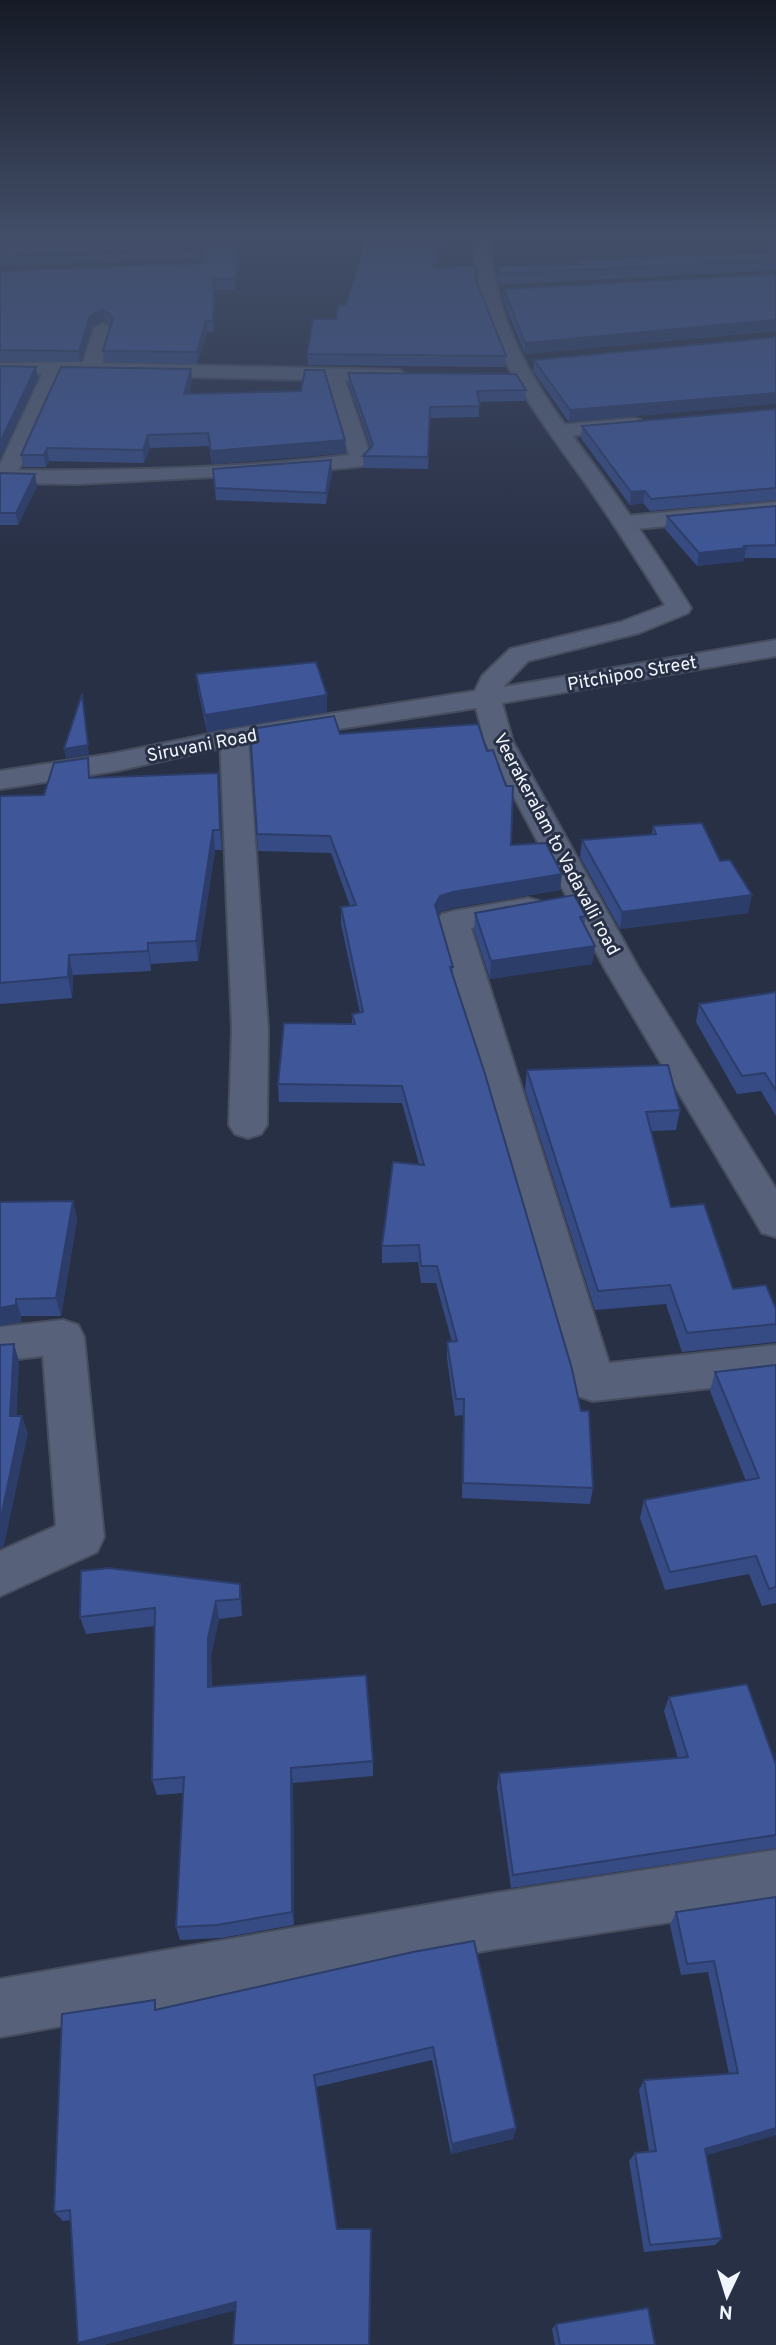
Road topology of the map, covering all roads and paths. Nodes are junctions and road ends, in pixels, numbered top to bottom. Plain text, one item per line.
1 (98, 343) edge
2 (507, 343) edge
3 (91, 368) junction
4 (0, 369) edge
5 (54, 370) junction
6 (334, 376) junction
7 (414, 376) edge
8 (654, 423) edge
9 (560, 431) junction
10 (2, 476) edge
11 (776, 509) edge
12 (625, 523) junction
13 (776, 648) edge
14 (487, 698) junction
15 (234, 737) junction
16 (0, 780) edge
17 (584, 899) junction
18 (248, 1125) dead end
19 (776, 1222) edge
20 (0, 1344) edge
21 (776, 1363) edge
22 (0, 1574) edge
23 (776, 1878) edge
24 (0, 2008) edge

1 - 3 street
2 - 9 street
3 - 5 street
3 - 6 street
4 - 5 street
5 - 10 street
6 - 7 street
6 - 10 street
8 - 9 street
9 - 12 street
11 - 12 street
12 - 14 street
13 - 14 street, Pitchipoo Street
14 - 15 street, Siruvani Road
14 - 17 street, Veerakeralam to Vadavalli road
15 - 16 street, Siruvani Road
15 - 18 street
17 - 19 street, Veerakeralam to Vadavalli road
17 - 21 street
20 - 22 street
23 - 24 street

